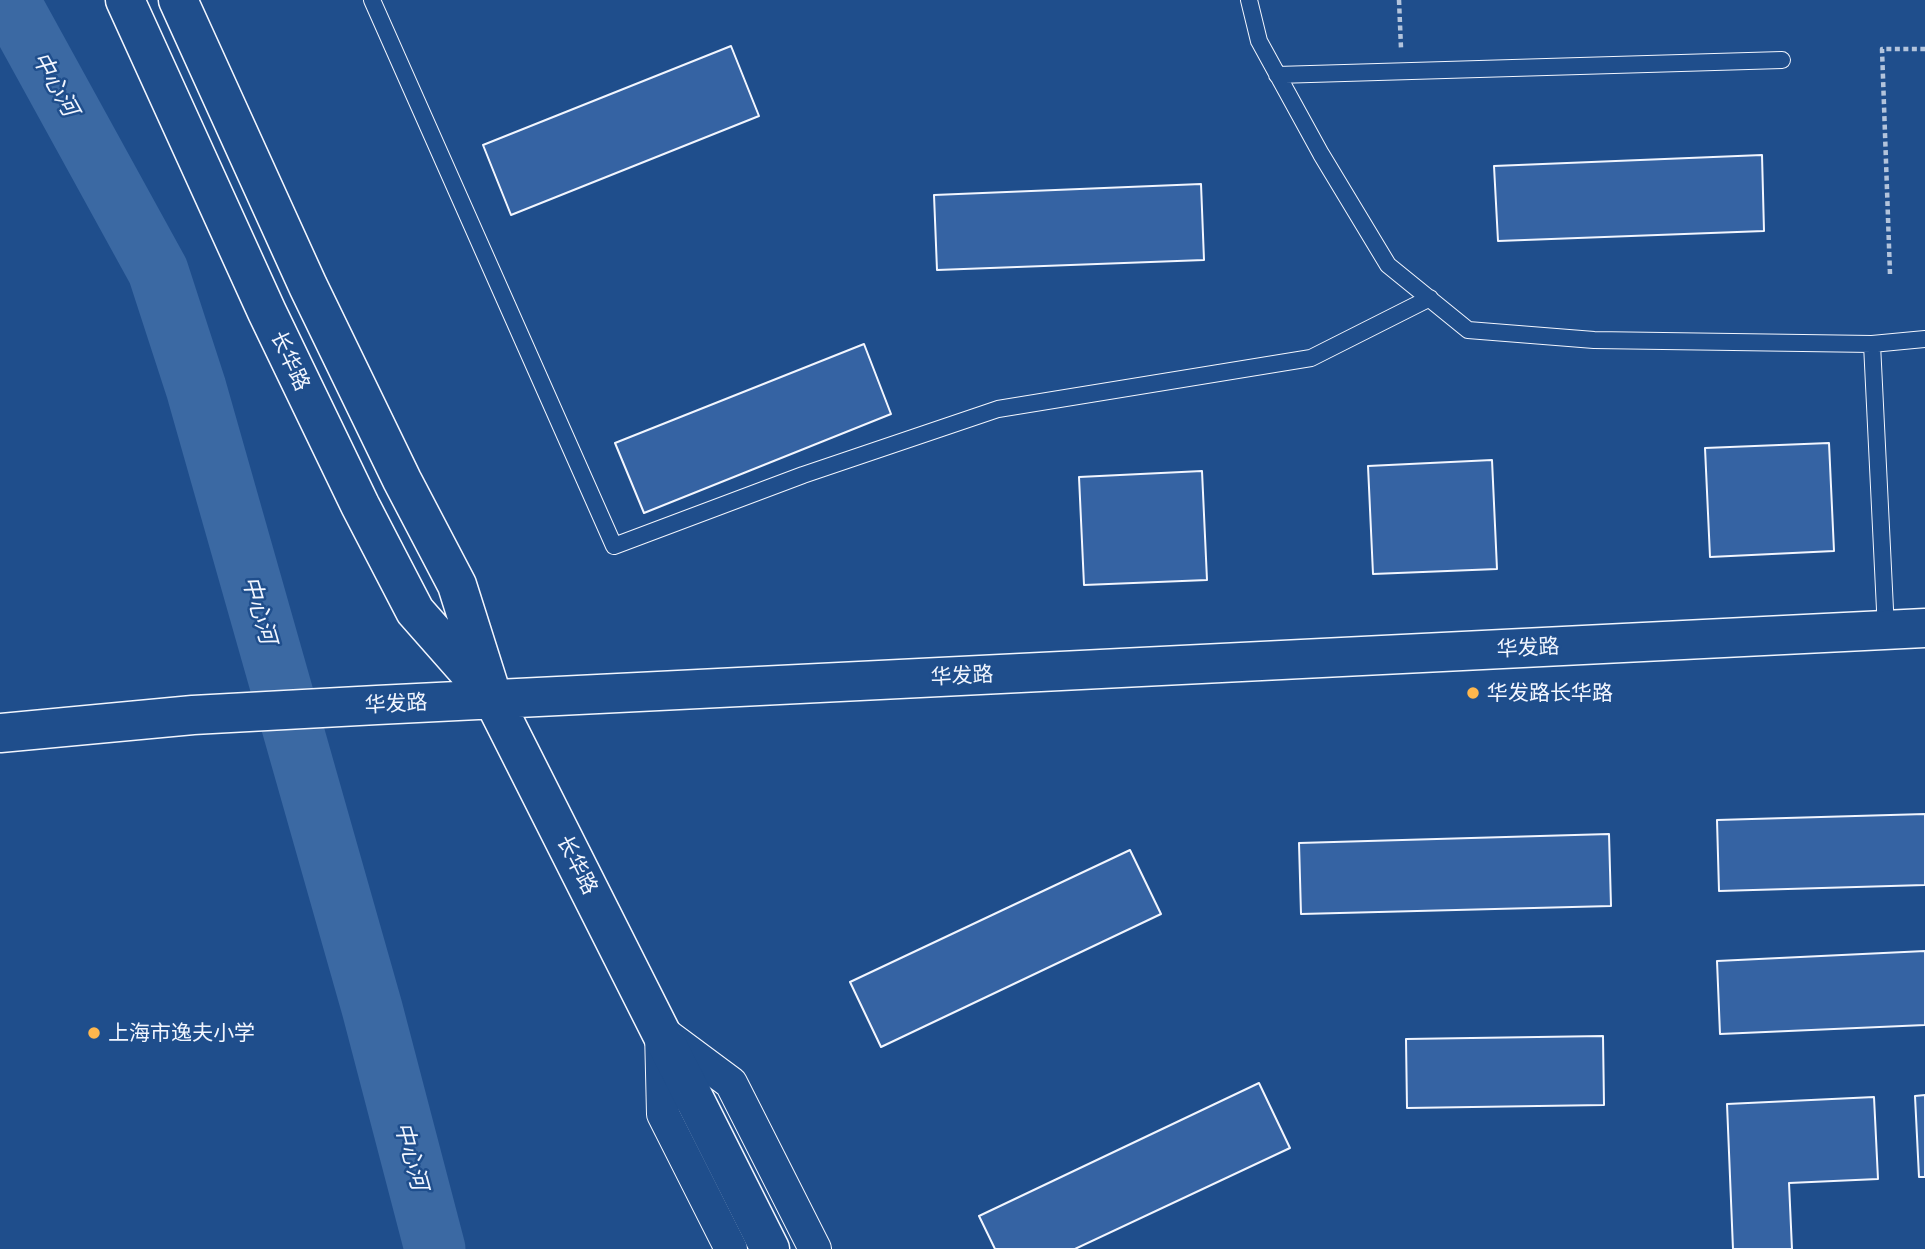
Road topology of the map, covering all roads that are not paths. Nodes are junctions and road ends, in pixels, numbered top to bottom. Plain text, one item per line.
1 (125, 0) edge
2 (178, 0) edge
3 (372, 0) edge
4 (1250, 0) edge
5 (1782, 60) dead end
6 (1277, 75) junction
7 (1430, 298) junction
8 (1925, 339) edge
9 (1872, 344) junction
10 (1925, 628) edge
11 (1886, 629) junction
12 (493, 699) junction
13 (0, 733) edge
14 (661, 1031) junction
15 (731, 1249) edge
16 (770, 1249) edge
17 (815, 1249) edge

1 - 12 street, 长华路
2 - 12 street, 长华路
3 - 7 lane
4 - 6 lane
5 - 6 lane
6 - 7 lane
7 - 9 lane
8 - 9 lane
9 - 11 lane
10 - 11 street, 华发路
11 - 12 street, 华发路
12 - 13 street, 华发路
12 - 14 street, 长华路
14 - 15 street, 长华路
14 - 16 street, 长华路
14 - 17 street, 长华路

